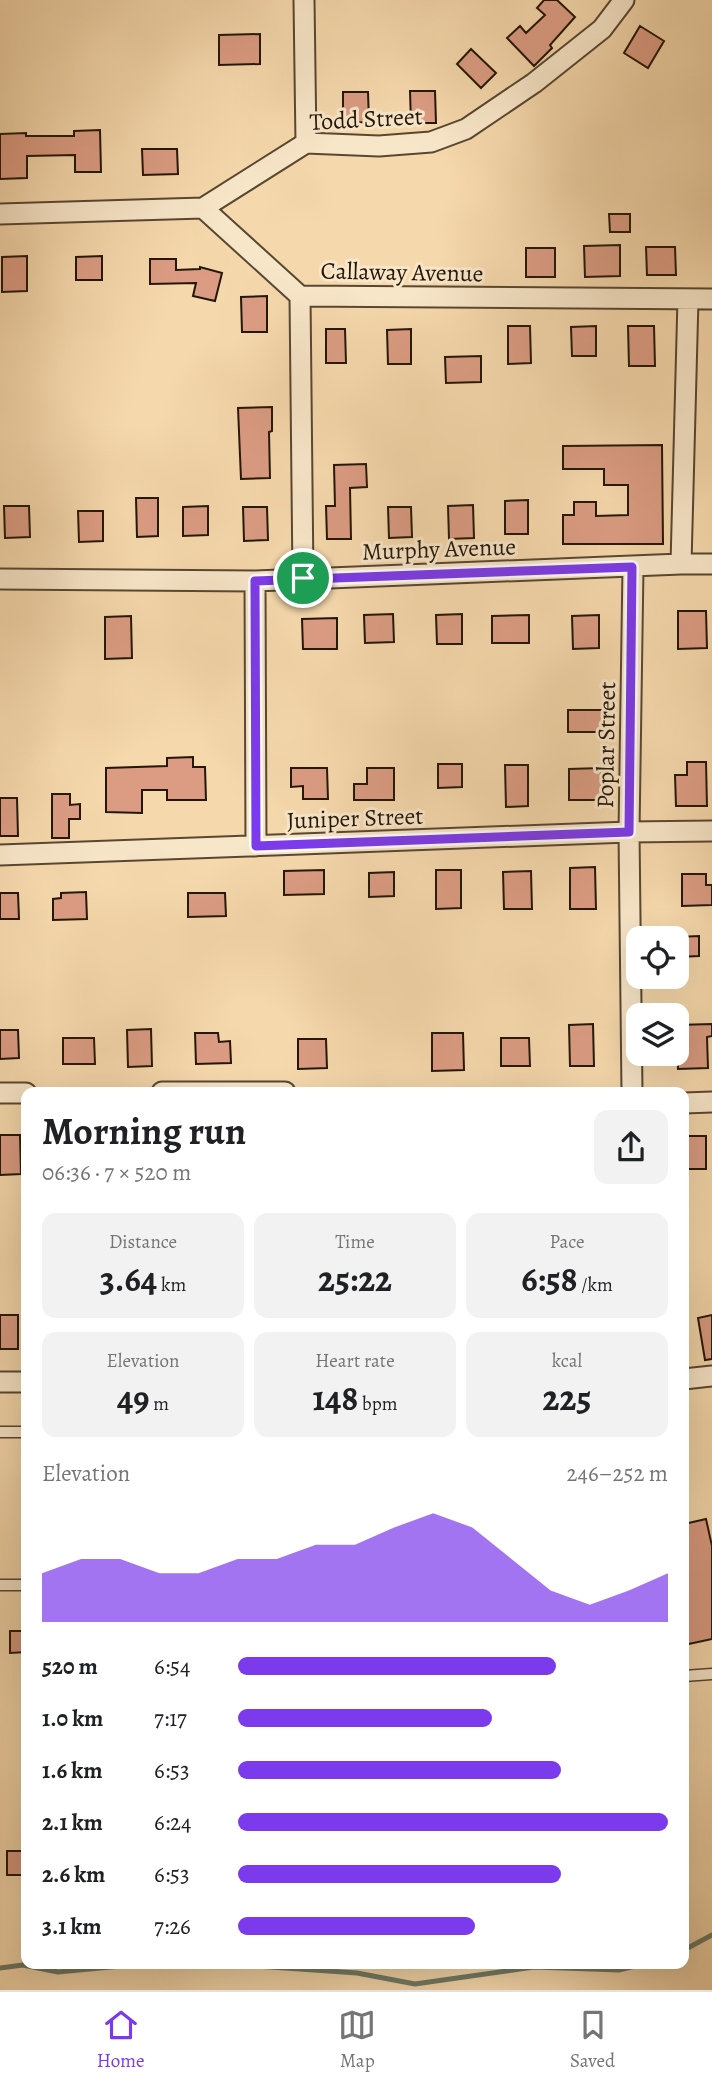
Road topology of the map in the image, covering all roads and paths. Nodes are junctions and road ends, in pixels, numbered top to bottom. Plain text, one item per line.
1 (304, 0) edge
2 (624, 0) edge
3 (306, 142) junction
4 (204, 208) junction
5 (0, 214) edge
6 (299, 296) junction
7 (688, 299) junction
8 (712, 299) edge
9 (681, 564) junction
10 (712, 564) edge
11 (632, 567) junction
12 (303, 578) junction
13 (0, 579) edge
14 (255, 581) junction
15 (712, 831) edge
16 (629, 832) junction
17 (256, 846) junction
18 (0, 855) edge
19 (632, 1087) edge
20 (0, 1093) edge
21 (21, 1093) edge
22 (689, 1102) edge
23 (712, 1102) edge
24 (712, 1376) edge
25 (689, 1378) edge
26 (0, 1382) edge
27 (21, 1382) edge
28 (0, 1432) edge
29 (21, 1432) edge
30 (0, 1585) edge
31 (21, 1585) edge
32 (712, 1674) edge
33 (689, 1676) edge

1 - 3 street
2 - 3 street, Todd Street
3 - 4 street, Todd Street
4 - 5 street
4 - 6 street, Callaway Avenue
6 - 7 street, Callaway Avenue
6 - 12 street
7 - 8 street, Callaway Avenue
7 - 9 street
9 - 10 street, Murphy Avenue
9 - 11 street, Murphy Avenue
11 - 12 street, Murphy Avenue
11 - 16 street, Poplar Street
12 - 14 street, Murphy Avenue
13 - 14 street, Murphy Avenue
14 - 17 street
15 - 16 street, Juniper Street
16 - 17 street, Juniper Street
16 - 19 street, Poplar Street
17 - 18 street, Juniper Street
20 - 21 street
22 - 23 street
24 - 25 street
26 - 27 street
28 - 29 lane
30 - 31 lane
32 - 33 lane

